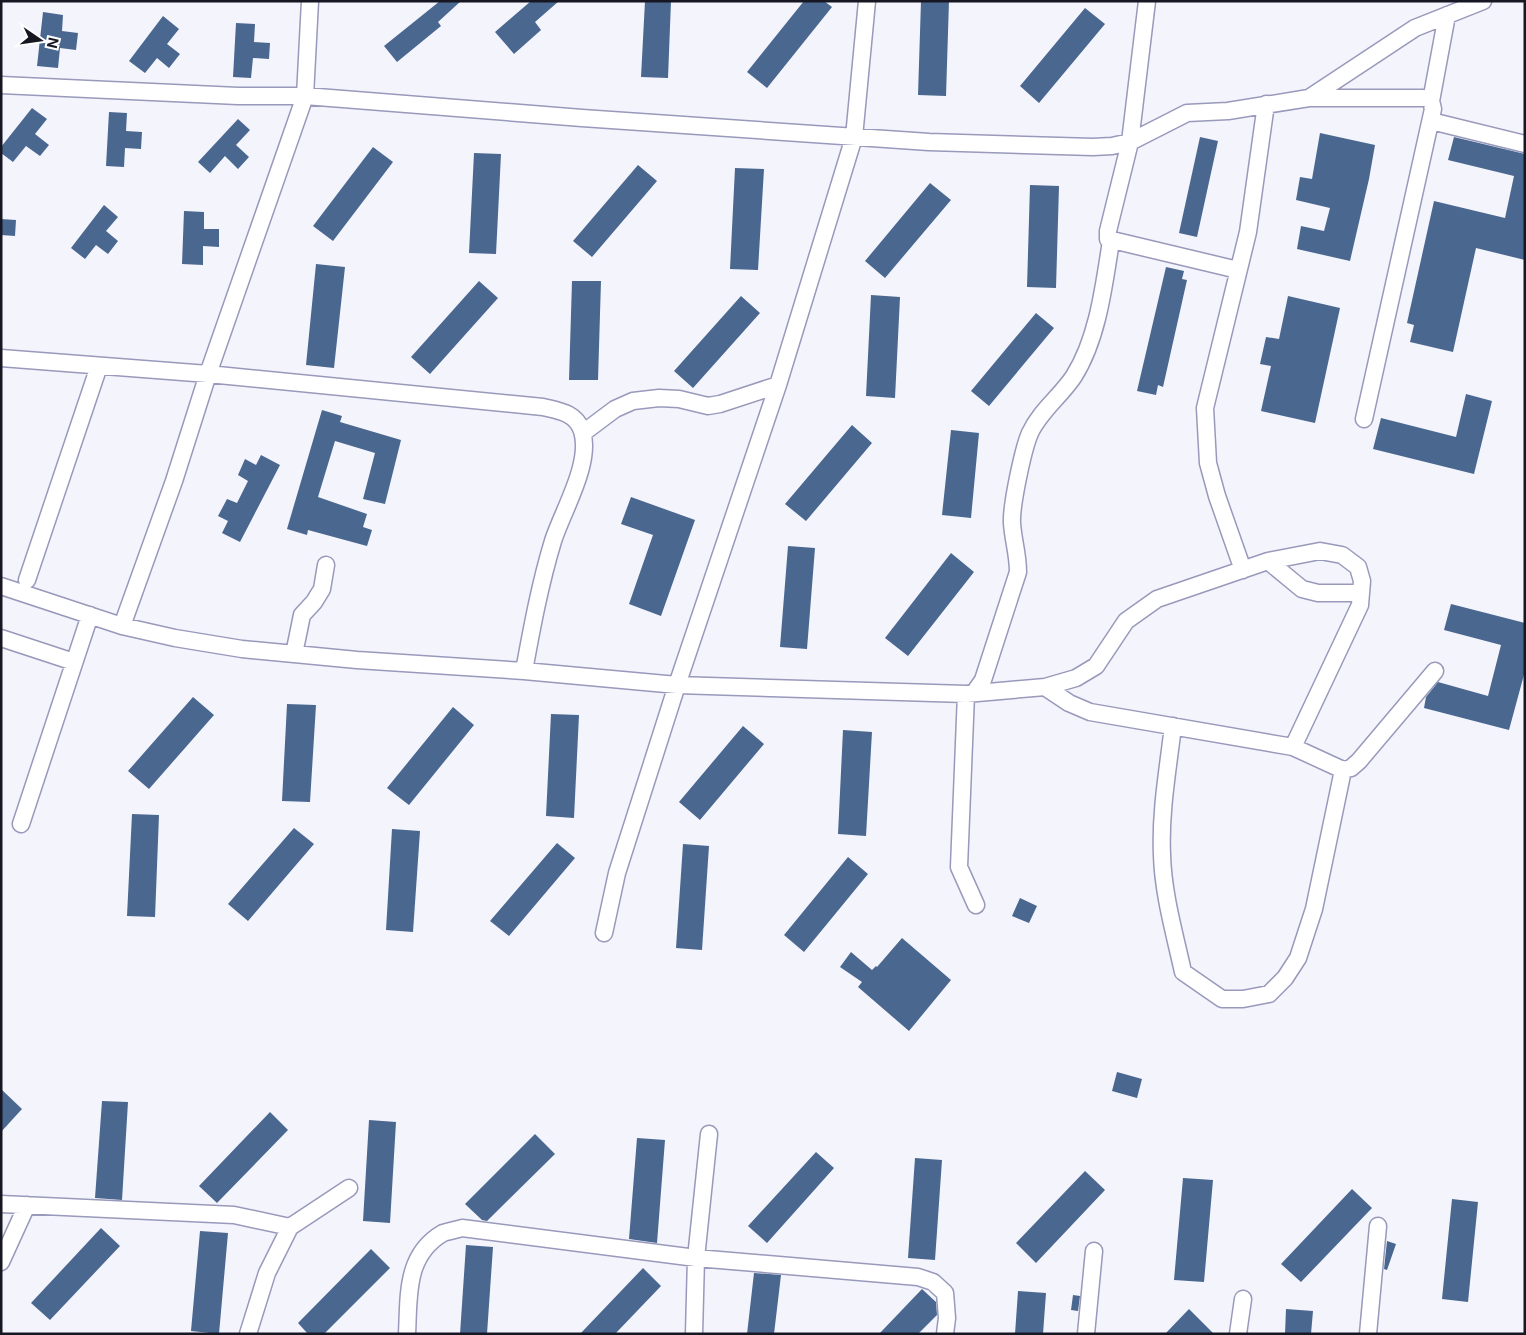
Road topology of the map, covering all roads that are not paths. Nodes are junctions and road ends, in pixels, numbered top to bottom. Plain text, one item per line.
1 (310, 1) edge
2 (867, 1) edge
3 (1147, 1) edge
4 (1483, 1) edge
5 (1447, 15) junction
6 (1, 85) edge
7 (305, 96) junction
8 (1309, 98) junction
9 (1430, 101) junction
10 (1266, 104) junction
11 (1431, 121) junction
12 (854, 137) junction
13 (1130, 142) junction
14 (1525, 144) edge
15 (1111, 240) junction
16 (1238, 270) junction
17 (1, 358) edge
18 (99, 366) junction
19 (208, 374) junction
20 (778, 385) junction
21 (1364, 419) dead end
22 (583, 433) junction
23 (1268, 561) junction
24 (326, 565) dead end
25 (1242, 570) junction
26 (27, 580) dead end
27 (1, 586) edge
28 (1361, 593) junction
29 (90, 615) junction
30 (122, 626) junction
31 (1, 638) edge
32 (294, 654) junction
33 (74, 662) junction
34 (524, 671) junction
35 (1435, 671) dead end
36 (677, 685) junction
37 (1045, 687) junction
38 (970, 694) junction
39 (1173, 726) junction
40 (1293, 747) junction
41 (1343, 770) junction
42 (21, 824) dead end
43 (976, 905) dead end
44 (604, 933) dead end
45 (709, 1134) dead end
46 (349, 1188) dead end
47 (1, 1204) edge
48 (27, 1205) junction
49 (1378, 1226) dead end
50 (290, 1227) junction
51 (1094, 1251) dead end
52 (696, 1258) junction
53 (1, 1262) edge
54 (1243, 1299) dead end
55 (248, 1334) edge
56 (407, 1334) edge
57 (694, 1334) edge
58 (945, 1334) edge
59 (1086, 1334) edge
60 (1238, 1334) edge
61 (1368, 1334) edge

1 - 7 street
2 - 12 street
3 - 13 street
4 - 5 street
5 - 8 street
5 - 9 street
6 - 7 street
7 - 12 street
7 - 19 street
8 - 9 street
8 - 10 street
9 - 11 street
10 - 13 street
10 - 16 street
11 - 14 street
11 - 21 street
12 - 13 street
12 - 20 street
13 - 15 street
15 - 16 street
15 - 38 street
16 - 25 street
17 - 18 street
18 - 19 street
18 - 26 street
19 - 22 street
19 - 30 street
20 - 22 street
20 - 36 street
22 - 34 street
23 - 25 street
23 - 28 street
23 - 28 street
24 - 32 street
25 - 37 street
27 - 29 street
28 - 40 street
29 - 30 street
29 - 33 street
30 - 32 street
31 - 33 street
32 - 34 street
33 - 42 street
34 - 36 street
35 - 41 street
36 - 38 street
36 - 44 street
37 - 38 street
37 - 39 street
38 - 43 street
39 - 40 street
39 - 41 street
40 - 41 street
45 - 52 street
46 - 50 street
47 - 48 street
48 - 50 street
48 - 53 street
49 - 61 street
50 - 55 street
51 - 59 street
52 - 56 street
52 - 57 street
52 - 58 street
54 - 60 street

